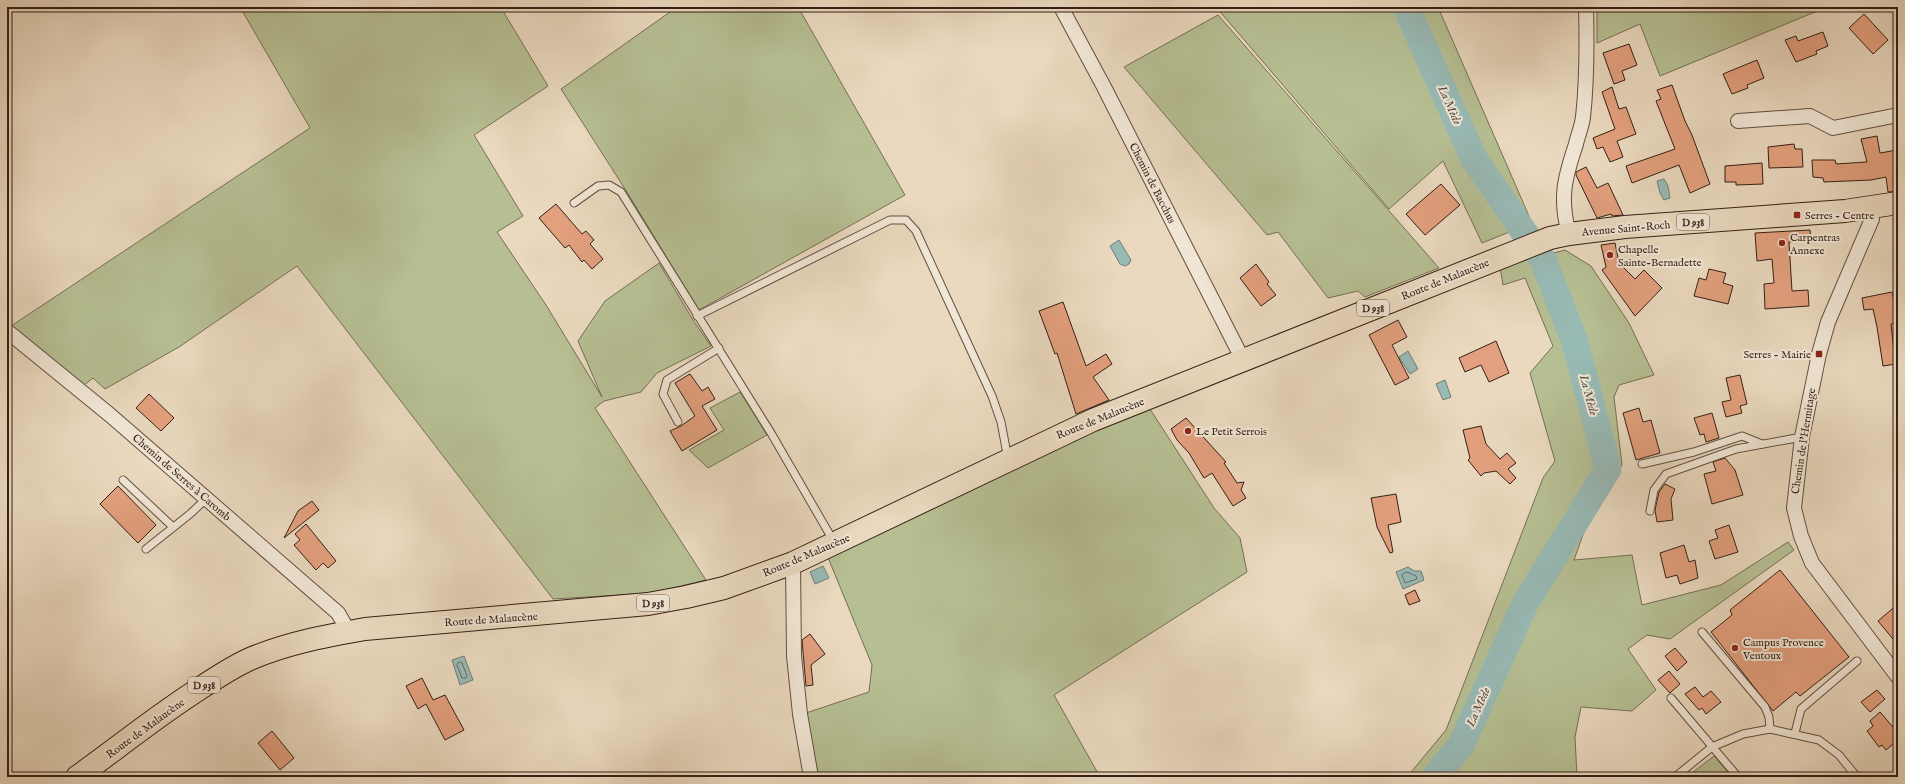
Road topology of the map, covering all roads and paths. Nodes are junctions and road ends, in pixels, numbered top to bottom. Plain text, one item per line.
1 (1060, 7) edge
2 (1586, 7) edge
3 (1898, 115) edge
4 (1738, 121) dead end
5 (574, 203) dead end
6 (1898, 203) edge
7 (1871, 208) junction
8 (1559, 236) junction
9 (1522, 248) joint
10 (698, 316) junction
11 (7, 331) edge
12 (719, 348) junction
13 (1243, 360) junction
14 (678, 422) dead end
15 (1802, 437) junction
16 (1762, 444) junction
17 (1008, 459) junction
18 (1642, 464) dead end
19 (124, 480) dead end
20 (206, 498) junction
21 (1650, 511) dead end
22 (173, 527) junction
23 (834, 544) junction
24 (146, 549) dead end
25 (792, 563) junction
26 (349, 632) junction
27 (1702, 632) dead end
28 (1857, 661) dead end
29 (1897, 673) edge
30 (1671, 698) dead end
31 (1770, 729) junction
32 (1795, 733) junction
33 (1712, 747) junction
34 (78, 777) edge
35 (811, 777) edge
36 (1675, 777) edge
37 (1738, 777) edge
38 (1857, 777) edge

1 - 13 street, Chemin de Bacchus
2 - 8 street
3 - 4 street
5 - 10 lane
6 - 7 main road, Avenue Saint-Roch / D 938
7 - 8 main road, Avenue Saint-Roch / D 938
7 - 15 street, Chemin de l'Hermitage
8 - 9 main road, Avenue Saint-Roch / D 938
9 - 13 main road, Route de Malaucène / D 938
10 - 12 lane
10 - 17 lane
11 - 20 street, Chemin de Serres à Caromb
12 - 14 lane
12 - 23 lane
13 - 17 main road, Route de Malaucène / D 938
15 - 16 lane
15 - 29 street, Chemin de l'Hermitage
16 - 18 lane
16 - 21 lane
17 - 23 main road, Route de Malaucène / D 938
19 - 22 lane
20 - 22 lane
20 - 26 street, Chemin de Serres à Caromb
22 - 24 lane
23 - 25 main road, Route de Malaucène / D 938
25 - 26 main road, Route de Malaucène / D 938
25 - 35 street
26 - 34 main road, Route de Malaucène / D 938
27 - 31 lane
28 - 32 lane
30 - 33 lane
31 - 32 lane
31 - 33 lane
32 - 38 lane
33 - 36 lane
33 - 37 lane

